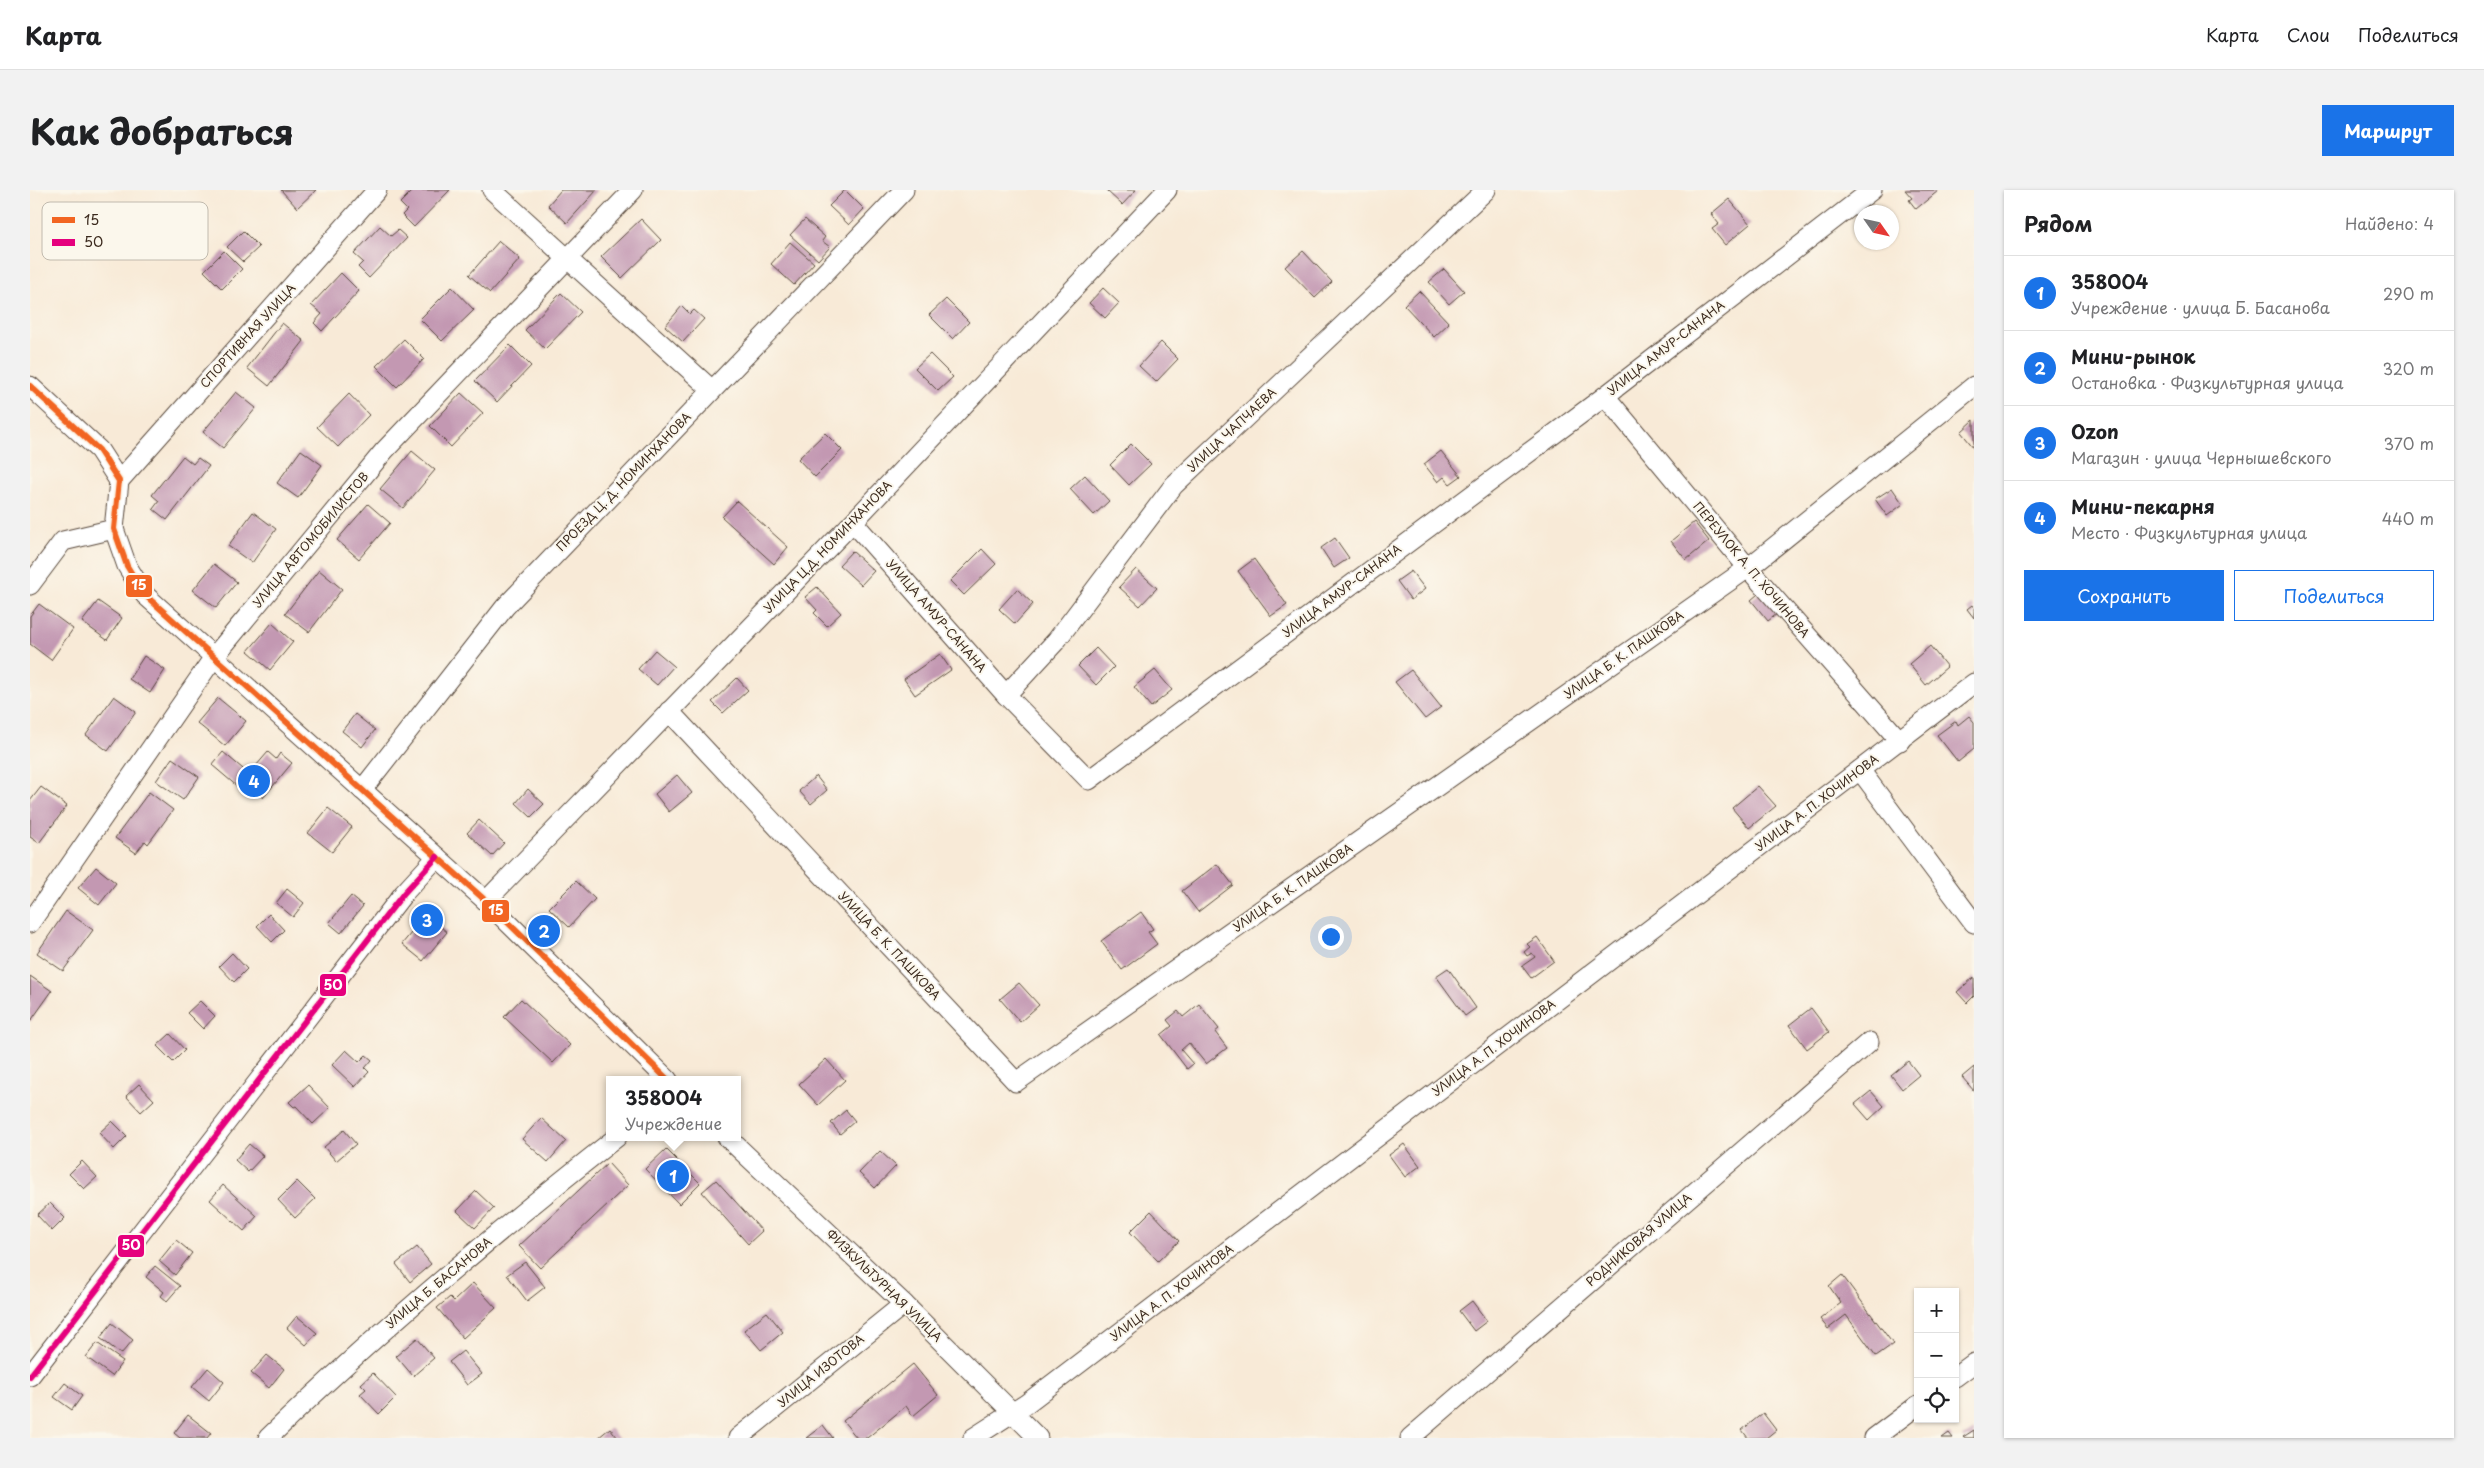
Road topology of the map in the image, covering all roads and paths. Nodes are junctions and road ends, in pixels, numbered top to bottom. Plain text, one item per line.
1 (377, 190) edge
2 (492, 190) edge
3 (633, 190) edge
4 (904, 190) edge
5 (1167, 190) edge
6 (1486, 190) edge
7 (1872, 190) edge
8 (568, 258) junction
9 (30, 386) edge
10 (1974, 386) edge
11 (712, 390) junction
12 (1605, 396) junction
13 (119, 481) junction
14 (854, 522) junction
15 (114, 529) junction
16 (1748, 568) junction
17 (30, 586) edge
18 (214, 657) junction
19 (1974, 683) edge
20 (1006, 695) junction
21 (669, 711) junction
22 (1900, 741) junction
23 (1860, 770) junction
24 (362, 790) junction
25 (437, 857) junction
26 (486, 901) junction
27 (30, 923) edge
28 (1974, 923) edge
29 (1869, 1042) dead end
30 (652, 1073) edge
31 (613, 1141) edge
32 (731, 1141) edge
33 (904, 1304) junction
34 (1974, 1363) edge
35 (1959, 1374) edge
36 (30, 1376) edge
37 (1914, 1408) edge
38 (1014, 1413) junction
39 (268, 1438) edge
40 (738, 1438) edge
41 (973, 1438) edge
42 (1038, 1438) edge
43 (1410, 1438) edge
44 (1874, 1438) edge

1 - 13 street, СПОРТИВНАЯ УЛИЦА
2 - 8 street
3 - 8 street, УЛИЦА АВТОМОБИЛИСТОВ
4 - 11 street, ПРОЕЗД Ц. Д. НОМИНХАНОВА
5 - 14 street, УЛИЦА Ц.Д. НОМИНХАНОВА
6 - 20 street, УЛИЦА ЧАПЧАЕВА
7 - 12 street, УЛИЦА АМУР-САНАНА
8 - 11 street
8 - 18 street, УЛИЦА АВТОМОБИЛИСТОВ
9 - 13 street
10 - 16 street, УЛИЦА Б. К. ПАШКОВА
11 - 24 street, ПРОЕЗД Ц. Д. НОМИНХАНОВА
12 - 16 street, ПЕРЕУЛОК А. П. ХОЧИНОВА
12 - 20 street, УЛИЦА АМУР-САНАНА
13 - 15 street
14 - 20 street, УЛИЦА АМУР-САНАНА
14 - 21 street, УЛИЦА Ц.Д. НОМИНХАНОВА
15 - 17 street
15 - 18 street
16 - 21 street, УЛИЦА Б. К. ПАШКОВА
16 - 22 street, ПЕРЕУЛОК А. П. ХОЧИНОВА
18 - 24 street
18 - 27 street, УЛИЦА АВТОМОБИЛИСТОВ
19 - 22 street, УЛИЦА А. П. ХОЧИНОВА
21 - 26 street, УЛИЦА Ц.Д. НОМИНХАНОВА
22 - 23 street, УЛИЦА А. П. ХОЧИНОВА
23 - 28 street
23 - 38 street, УЛИЦА А. П. ХОЧИНОВА
24 - 25 street
25 - 26 street
25 - 36 street
26 - 30 street
29 - 43 street, РОДНИКОВАЯ УЛИЦА
31 - 39 street, УЛИЦА Б. БАСАНОВА
32 - 33 street, ФИЗКУЛЬТУРНАЯ УЛИЦА
33 - 38 street, ФИЗКУЛЬТУРНАЯ УЛИЦА
33 - 40 street, УЛИЦА ИЗОТОВА
34 - 35 street
37 - 44 street
38 - 41 street, УЛИЦА А. П. ХОЧИНОВА
38 - 42 street, ФИЗКУЛЬТУРНАЯ УЛИЦА

